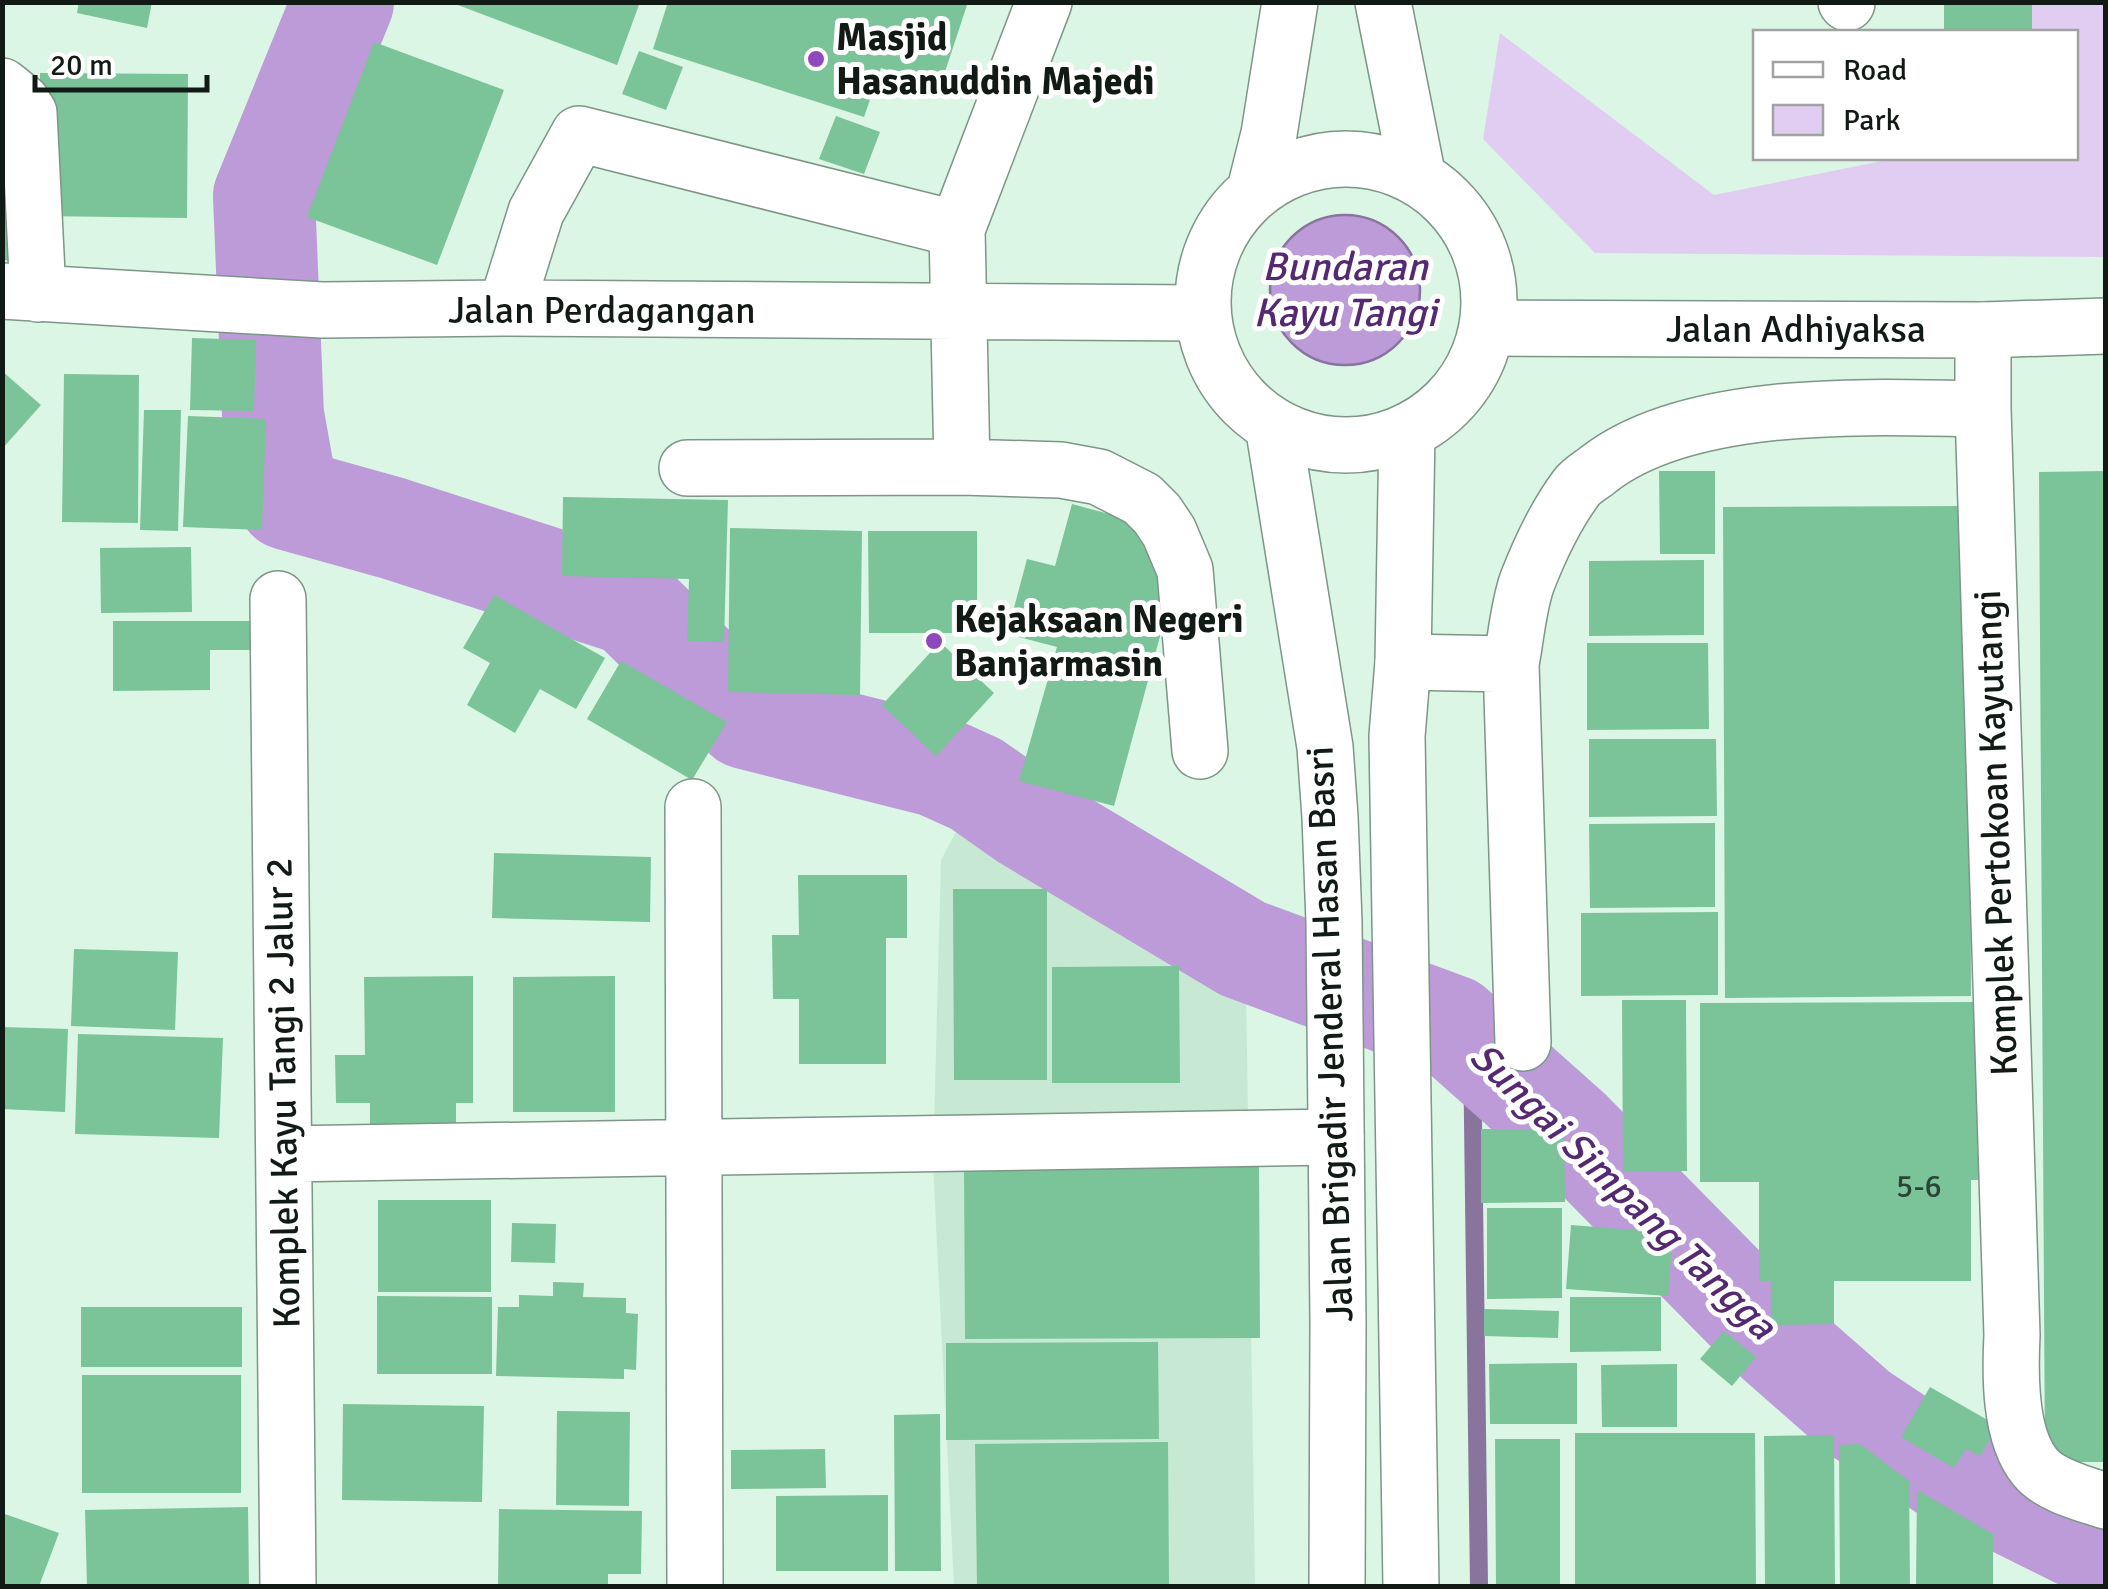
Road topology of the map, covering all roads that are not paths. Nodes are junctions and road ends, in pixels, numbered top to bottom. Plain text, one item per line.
1 (1044, 2) edge
2 (1290, 2) edge
3 (1382, 2) edge
4 (2, 86) edge
5 (1418, 178) junction
6 (1255, 190) junction
7 (957, 229) junction
8 (20, 292) edge
9 (506, 308) junction
10 (958, 312) junction
11 (1202, 313) junction
12 (2106, 326) edge
13 (1487, 328) junction
14 (1983, 330) junction
15 (1983, 409) junction
16 (1273, 425) junction
17 (1407, 431) junction
18 (962, 467) junction
19 (687, 468) dead end
20 (278, 600) dead end
21 (1403, 662) junction
22 (1511, 664) junction
23 (1200, 751) dead end
24 (693, 807) dead end
25 (1523, 1043) dead end
26 (1336, 1138) junction
27 (694, 1147) junction
28 (284, 1154) junction
29 (1408, 1322) junction
30 (1338, 1323) junction
31 (2106, 1501) edge
32 (288, 1586) edge
33 (695, 1586) edge
34 (1336, 1586) edge
35 (1411, 1586) edge

1 - 7 main road
2 - 6 main road
3 - 5 main road
4 - 8 main road
5 - 6 main road
5 - 13 main road
6 - 11 main road
7 - 9 main road
7 - 10 main road
8 - 9 main road, Jalan Perdagangan
9 - 10 main road, Jalan Perdagangan
10 - 11 main road, Jalan Perdagangan
10 - 18 main road
11 - 16 main road
12 - 14 main road, Jalan Adhiyaksa
13 - 14 main road, Jalan Adhiyaksa
13 - 17 main road
14 - 15 main road, Komplek Pertokoan Kayutangi
15 - 22 main road
15 - 31 main road, Komplek Pertokoan Kayutangi
16 - 17 main road
16 - 26 main road, Jalan Brigadir Jenderal Hasan Basri
17 - 21 main road, Jalan Brigadir Jenderal Hasan Basri
18 - 19 main road
18 - 23 main road
20 - 28 main road, Komplek Kayu Tangi 2 Jalur 2
21 - 22 main road
21 - 29 main road, Jalan Brigadir Jenderal Hasan Basri
22 - 25 main road
24 - 27 main road
26 - 27 main road
26 - 30 main road, Jalan Brigadir Jenderal Hasan Basri
27 - 28 main road
27 - 33 main road
28 - 32 main road, Komplek Kayu Tangi 2 Jalur 2
29 - 30 main road
29 - 35 main road, Jalan Brigadir Jenderal Hasan Basri
30 - 34 main road, Jalan Brigadir Jenderal Hasan Basri

